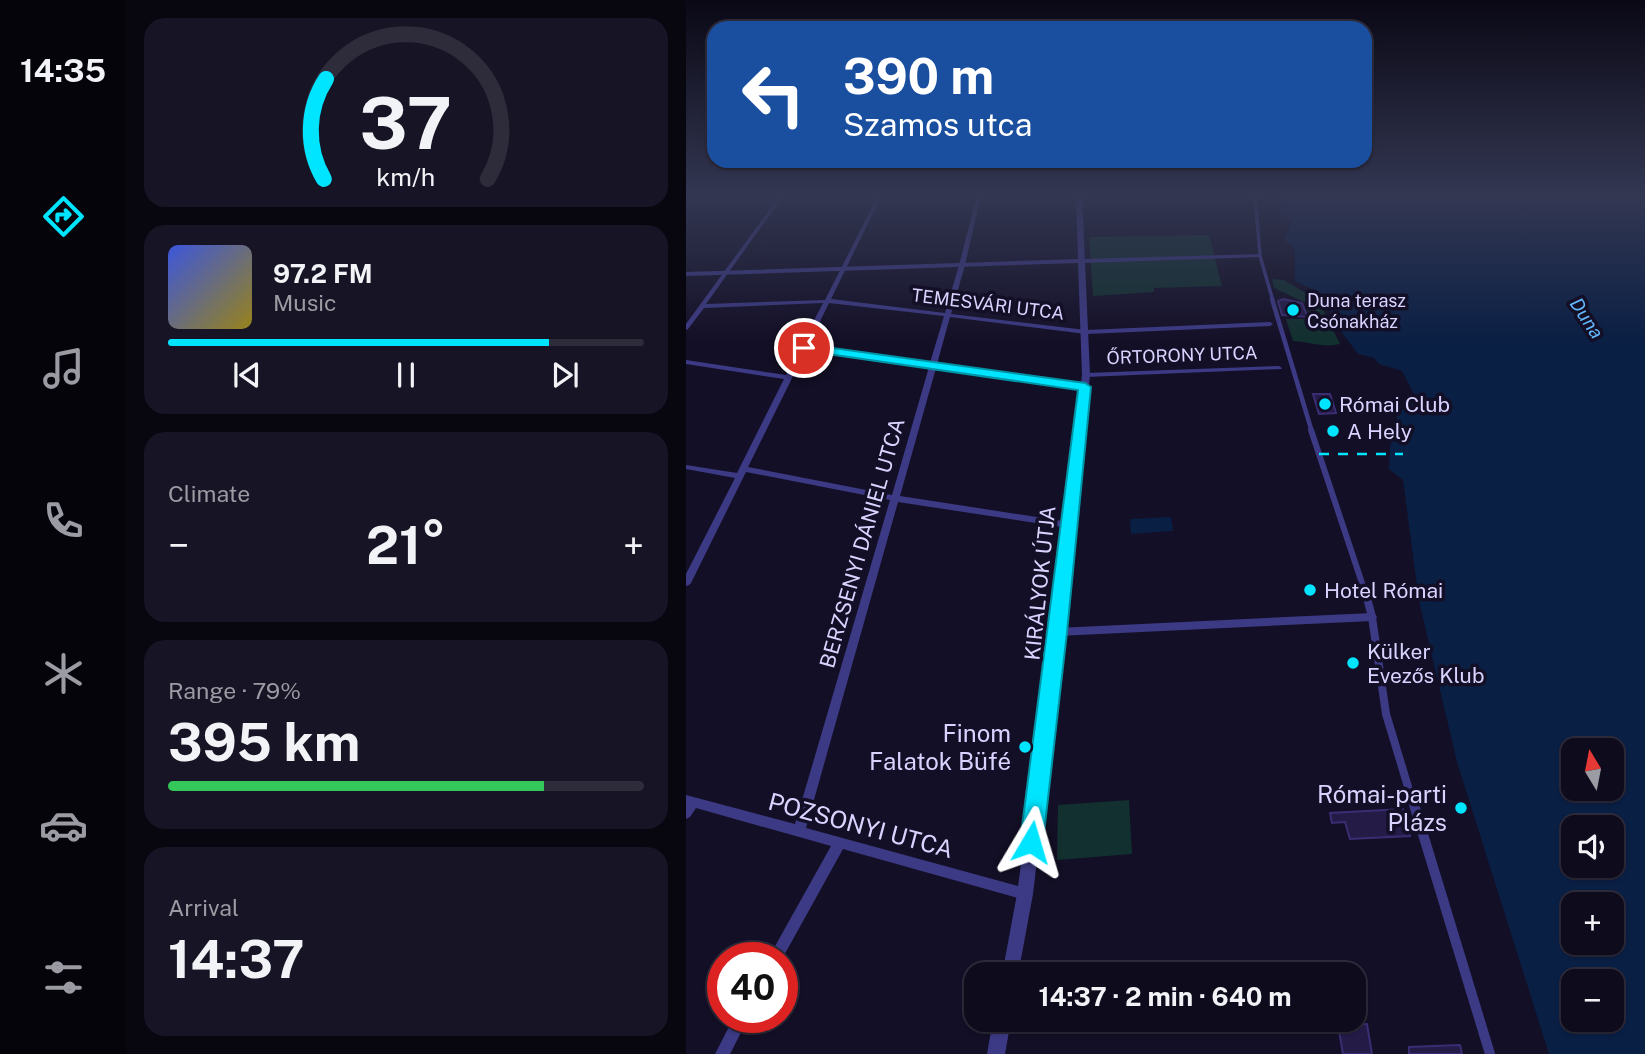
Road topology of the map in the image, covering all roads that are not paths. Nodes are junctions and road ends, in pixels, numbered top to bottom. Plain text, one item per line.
1 (747, 244) edge
2 (854, 244) edge
3 (967, 244) edge
4 (1081, 244) edge
5 (1259, 244) edge
6 (1260, 256) junction
7 (1082, 261) junction
8 (962, 265) junction
9 (841, 270) junction
10 (726, 273) junction
11 (686, 274) edge
12 (827, 301) junction
13 (703, 306) junction
14 (947, 315) junction
15 (1270, 324) dead end
16 (686, 328) edge
17 (1086, 332) junction
18 (804, 348) junction
19 (686, 362) edge
20 (933, 365) junction
21 (1279, 368) dead end
22 (1086, 375) junction
23 (789, 378) junction
24 (1085, 387) junction
25 (686, 467) edge
26 (742, 472) junction
27 (893, 498) junction
28 (1069, 526) junction
29 (686, 583) edge
30 (1372, 617) junction
31 (1058, 632) junction
32 (689, 805) edge
33 (799, 832) junction
34 (840, 843) junction
35 (1025, 894) junction
36 (784, 942) edge
37 (1012, 962) edge
38 (1000, 1032) edge
39 (733, 1033) edge
40 (722, 1054) edge
41 (996, 1054) edge
42 (1490, 1054) edge

1 - 10 street
2 - 9 street
3 - 8 street, BERZSENYI DÁNIEL UTCA
4 - 7 street, KIRÁLYOK ÚTJA
5 - 6 street
6 - 7 street
6 - 30 street
7 - 8 street
7 - 17 street, KIRÁLYOK ÚTJA
8 - 9 street
8 - 14 street, BERZSENYI DÁNIEL UTCA
9 - 10 street
9 - 12 street
10 - 11 street
10 - 13 street
12 - 13 street, TEMESVÁRI UTCA
12 - 14 street, TEMESVÁRI UTCA
12 - 18 street
13 - 16 street
14 - 17 street, TEMESVÁRI UTCA
14 - 20 street, BERZSENYI DÁNIEL UTCA
15 - 17 street, TEMESVÁRI UTCA
17 - 22 street, KIRÁLYOK ÚTJA
18 - 20 street
18 - 23 street
19 - 23 street
20 - 24 street
20 - 27 street, BERZSENYI DÁNIEL UTCA
21 - 22 street, ŐRTORONY UTCA
22 - 24 street, KIRÁLYOK ÚTJA
23 - 26 street
24 - 28 street, KIRÁLYOK ÚTJA
25 - 26 street
26 - 27 street
26 - 29 street
27 - 28 street
27 - 33 street, BERZSENYI DÁNIEL UTCA
28 - 31 street, KIRÁLYOK ÚTJA
30 - 31 street
30 - 42 street
31 - 35 street, KIRÁLYOK ÚTJA
32 - 33 street, POZSONYI UTCA
33 - 34 street, POZSONYI UTCA
34 - 35 street, POZSONYI UTCA
34 - 36 street
35 - 37 street, KIRÁLYOK ÚTJA
38 - 41 street
39 - 40 street

